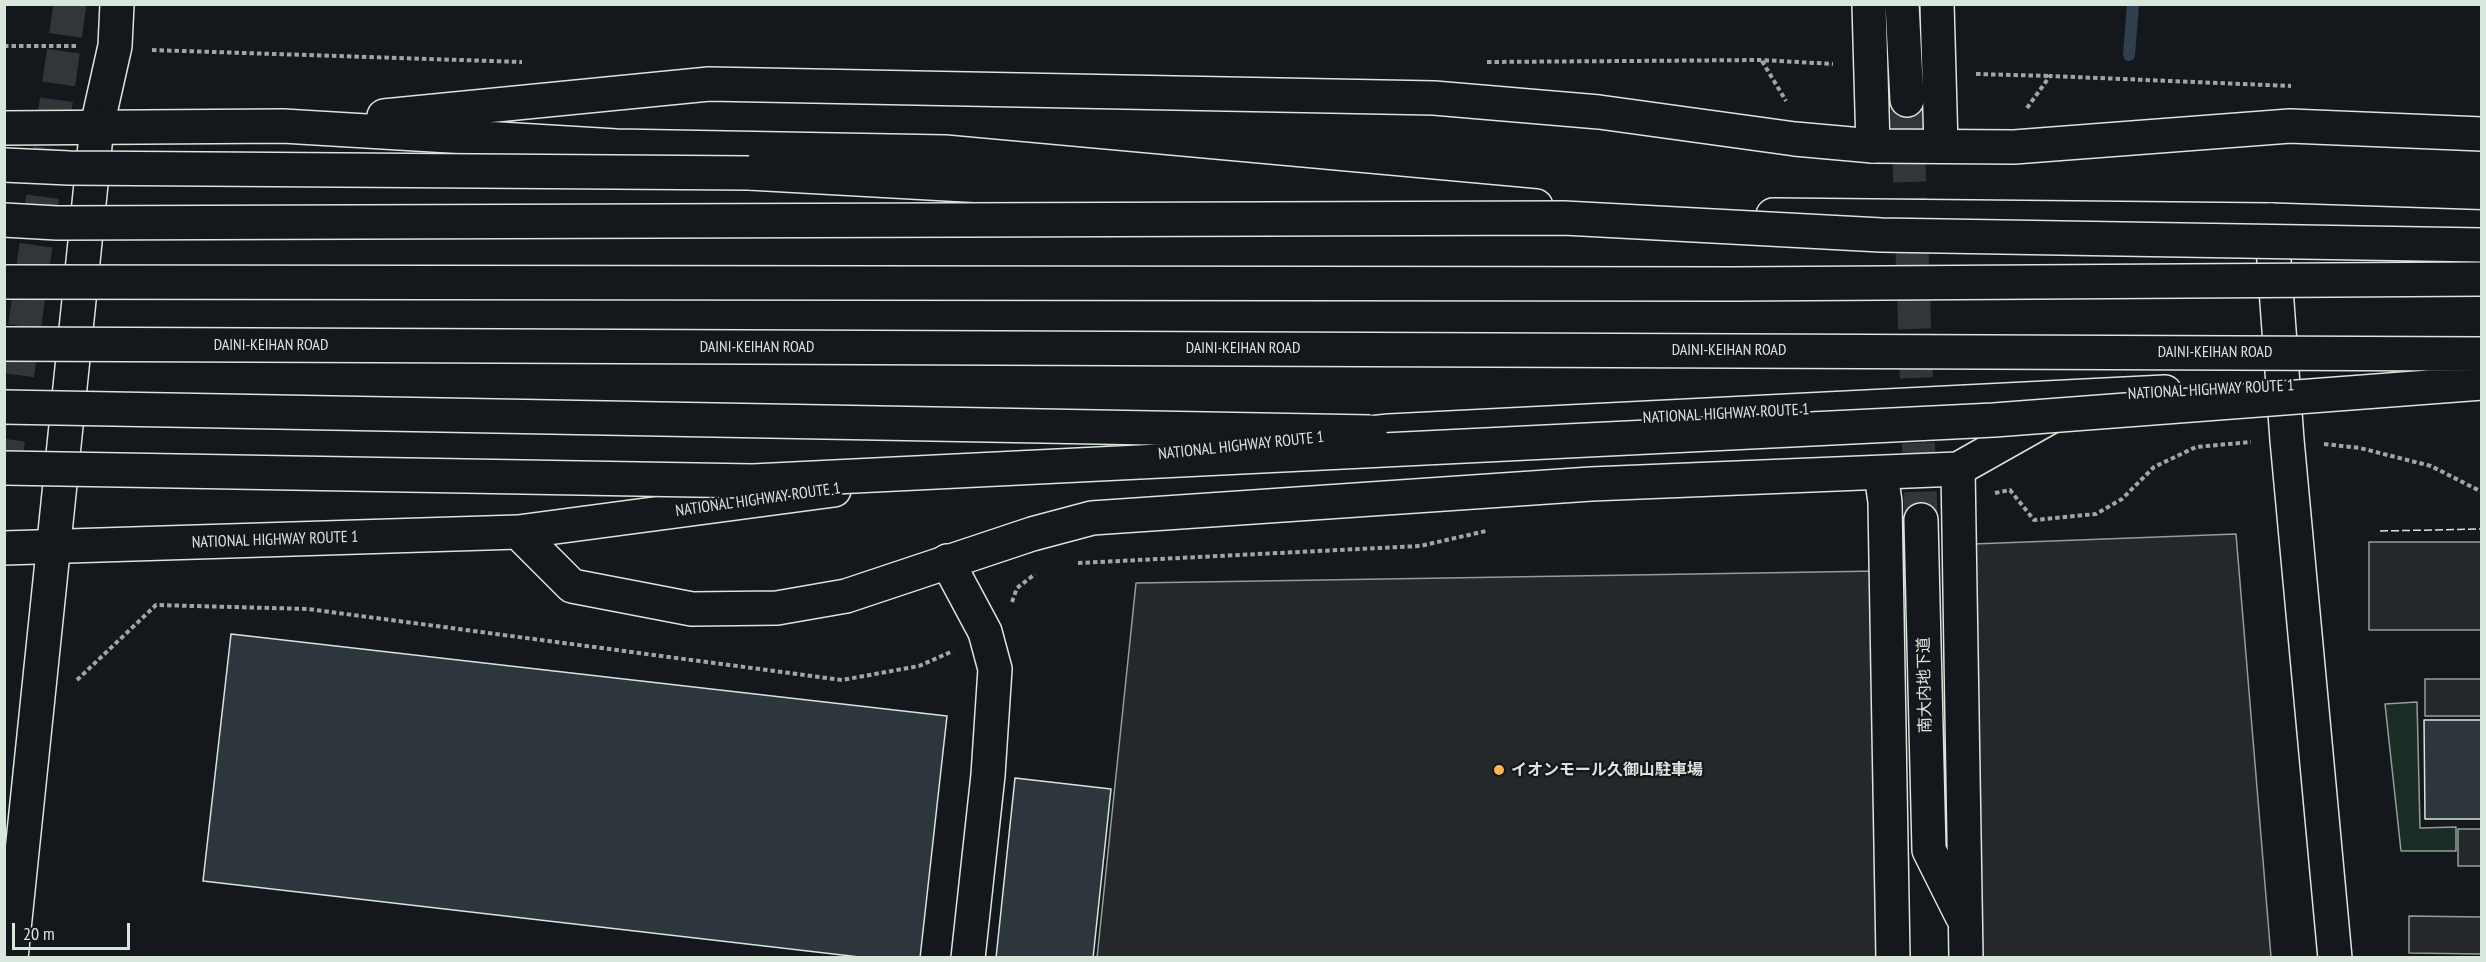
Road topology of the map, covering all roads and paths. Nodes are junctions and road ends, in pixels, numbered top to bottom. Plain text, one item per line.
1 (117, 4) edge
2 (1869, 4) edge
3 (1902, 4) edge
4 (1937, 4) edge
5 (1843, 65) dead end
6 (1969, 74) dead end
7 (2050, 76) junction
8 (2295, 86) dead end
9 (1907, 100) tunnel mouth
10 (1790, 108) dead end
11 (2023, 112) dead end
12 (97, 126) junction
13 (284, 126) junction
14 (4, 128) edge
15 (2481, 134) edge
16 (1873, 146) junction
17 (1941, 146) junction
18 (4, 165) edge
19 (1564, 218) junction
20 (4, 220) edge
21 (2271, 220) junction
22 (2481, 227) edge
23 (2481, 245) edge
24 (2481, 279) edge
25 (4, 282) edge
26 (4, 344) edge
27 (2481, 354) edge
28 (2481, 383) edge
29 (2283, 386) junction
30 (2090, 395) junction
31 (4, 407) edge
32 (1696, 436) junction
33 (2287, 440) junction
34 (4, 468) edge
35 (1881, 474) junction
36 (1958, 484) junction
37 (2481, 492) edge
38 (1921, 520) tunnel mouth
39 (1488, 530) dead end
40 (518, 532) junction
41 (4, 548) edge
42 (52, 548) junction
43 (947, 561) junction
44 (1071, 563) dead end
45 (1040, 570) dead end
46 (985, 632) junction
47 (79, 681) dead end
48 (1929, 850) junction
49 (1892, 911) junction
50 (1965, 923) junction
51 (11, 957) edge
52 (968, 957) edge
53 (1893, 957) edge
54 (1966, 957) edge
55 (2335, 957) edge

1 - 12 main road
2 - 16 main road
3 - 9 main road
4 - 17 main road
5 - 10 path
6 - 7 path
7 - 8 path
7 - 11 path
12 - 13 main road
12 - 14 main road
12 - 42 main road
13 - 16 main road
13 - 21 main road
15 - 17 main road
16 - 17 main road
18 - 19 main road, bridge
19 - 20 main road, bridge
19 - 23 main road, bridge
21 - 22 main road
21 - 29 main road
24 - 25 main road, bridge
26 - 27 main road, DAINI-KEIHAN ROAD, bridge
28 - 29 main road, NATIONAL HIGHWAY ROUTE 1
28 - 32 main road, bridge
29 - 30 main road, NATIONAL HIGHWAY ROUTE 1
29 - 33 main road
30 - 36 main road
30 - 40 main road, NATIONAL HIGHWAY ROUTE 1
31 - 32 main road, bridge
32 - 34 main road, bridge
33 - 36 path
33 - 37 path
33 - 55 main road
35 - 36 main road
35 - 43 main road
35 - 49 main road
36 - 50 main road
38 - 48 main road, 南大内地下道
39 - 44 path
40 - 42 main road, NATIONAL HIGHWAY ROUTE 1
40 - 43 main road
41 - 42 main road, NATIONAL HIGHWAY ROUTE 1
42 - 51 main road
43 - 46 main road
45 - 46 path
46 - 47 path
46 - 52 main road
48 - 49 main road
48 - 50 main road
49 - 53 main road
50 - 54 main road

